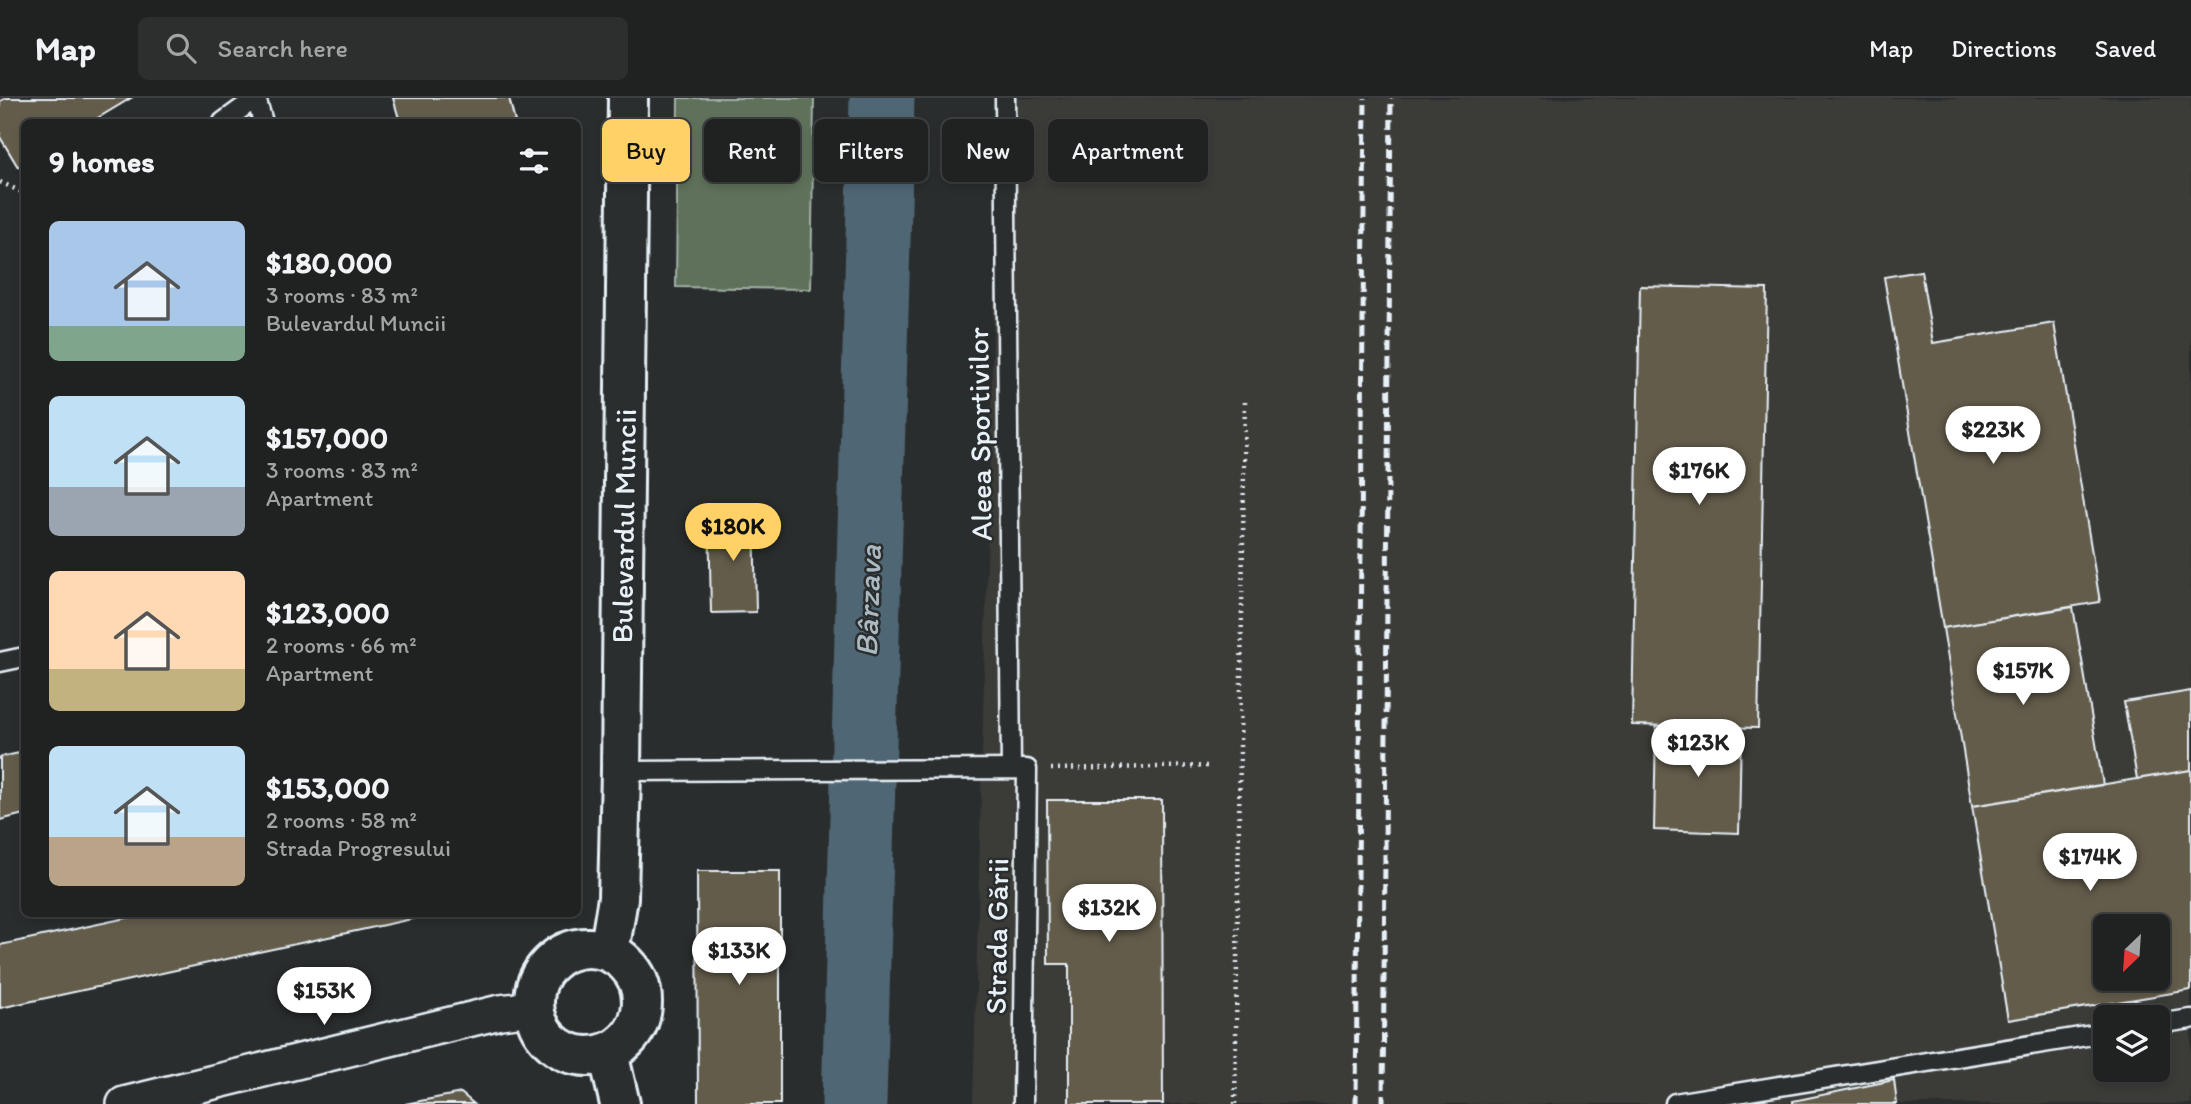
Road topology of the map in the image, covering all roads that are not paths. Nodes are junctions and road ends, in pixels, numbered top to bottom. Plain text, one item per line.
1 (256, 98) edge
2 (628, 98) edge
3 (1006, 98) edge
4 (227, 119) edge
5 (262, 119) edge
6 (21, 658) edge
7 (0, 662) edge
8 (1019, 769) junction
9 (621, 771) junction
10 (609, 952) junction
11 (534, 1008) junction
12 (2191, 1019) edge
13 (2170, 1022) edge
14 (2093, 1035) edge
15 (608, 1053) junction
16 (1675, 1103) edge
17 (124, 1104) edge
18 (620, 1104) edge
19 (1023, 1104) edge

1 - 4 lane
1 - 5 lane
2 - 9 street, Bulevardul Muncii
3 - 8 lane, Aleea Sportivilor
6 - 7 lane
8 - 9 lane
8 - 19 lane, Strada Gării
9 - 10 street, Bulevardul Muncii
10 - 11 street
10 - 15 street
11 - 15 street
11 - 17 street
12 - 13 lane
14 - 16 lane
15 - 18 street

